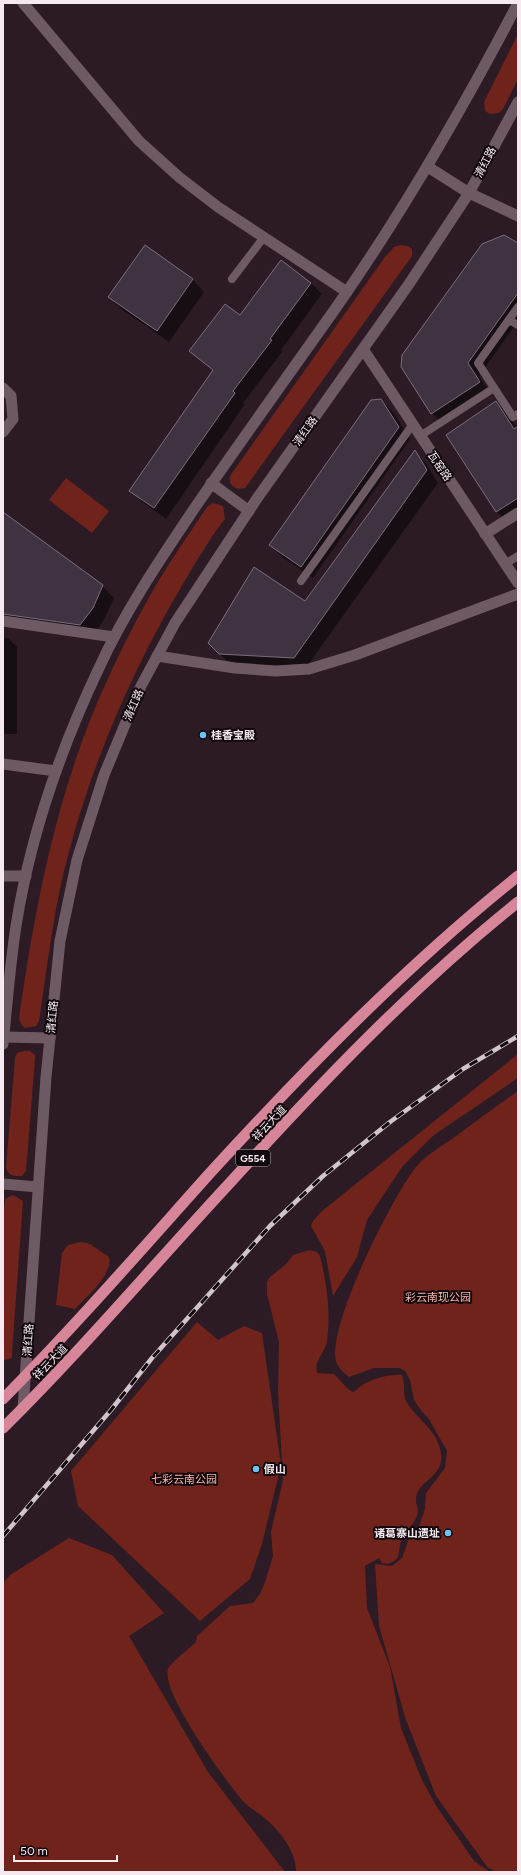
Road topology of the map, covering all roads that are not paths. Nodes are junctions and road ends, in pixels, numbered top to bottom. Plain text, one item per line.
1 (23, 3) edge
2 (518, 3) edge
3 (518, 102) edge
4 (428, 167) junction
5 (469, 193) junction
6 (518, 216) edge
7 (264, 237) junction
8 (232, 279) dead end
9 (347, 292) junction
10 (518, 307) edge
11 (509, 320) junction
12 (518, 325) edge
13 (363, 349) junction
14 (3, 388) edge
15 (494, 388) junction
16 (518, 414) edge
17 (413, 424) junction
18 (3, 432) edge
19 (420, 436) junction
20 (211, 484) junction
21 (249, 511) junction
22 (518, 513) edge
23 (485, 534) junction
24 (518, 556) edge
25 (505, 564) junction
26 (301, 581) dead end
27 (518, 583) edge
28 (518, 594) edge
29 (3, 622) edge
30 (114, 637) junction
31 (156, 656) junction
32 (3, 764) edge
33 (56, 771) junction
34 (3, 876) edge
35 (26, 876) junction
36 (518, 876) edge
37 (518, 902) edge
38 (50, 1038) junction
39 (3, 1040) edge
40 (3, 1184) edge
41 (38, 1187) junction
42 (25, 1376) junction
43 (3, 1399) edge
44 (23, 1408) junction
45 (3, 1428) edge

1 - 7 main road
2 - 4 main road
3 - 5 main road, 清红路
4 - 5 main road
4 - 9 main road
5 - 6 main road
5 - 13 main road, 清红路
7 - 8 lane
7 - 9 main road
9 - 20 main road
10 - 11 lane
11 - 12 lane
11 - 15 lane
13 - 17 main road, 瓦窑路
13 - 21 main road, 清红路
14 - 18 main road
15 - 16 lane
15 - 19 lane
17 - 19 main road, 瓦窑路
17 - 26 lane
19 - 23 main road, 瓦窑路
20 - 21 main road
20 - 30 main road
21 - 31 main road, 清红路
22 - 23 main road
23 - 25 main road, 瓦窑路
24 - 25 lane
25 - 27 main road, 瓦窑路
28 - 31 main road
29 - 30 main road
30 - 33 main road
31 - 38 main road, 清红路
32 - 33 main road
33 - 35 main road
34 - 35 main road
35 - 39 main road
36 - 42 highway, 祥云大道 / G554
37 - 44 highway, 祥云大道 / G554
38 - 39 main road
38 - 41 main road, 清红路
40 - 41 main road
41 - 42 main road, 清红路
42 - 43 highway, 祥云大道 / G554
42 - 44 main road, 清红路
44 - 45 highway, 祥云大道 / G554

